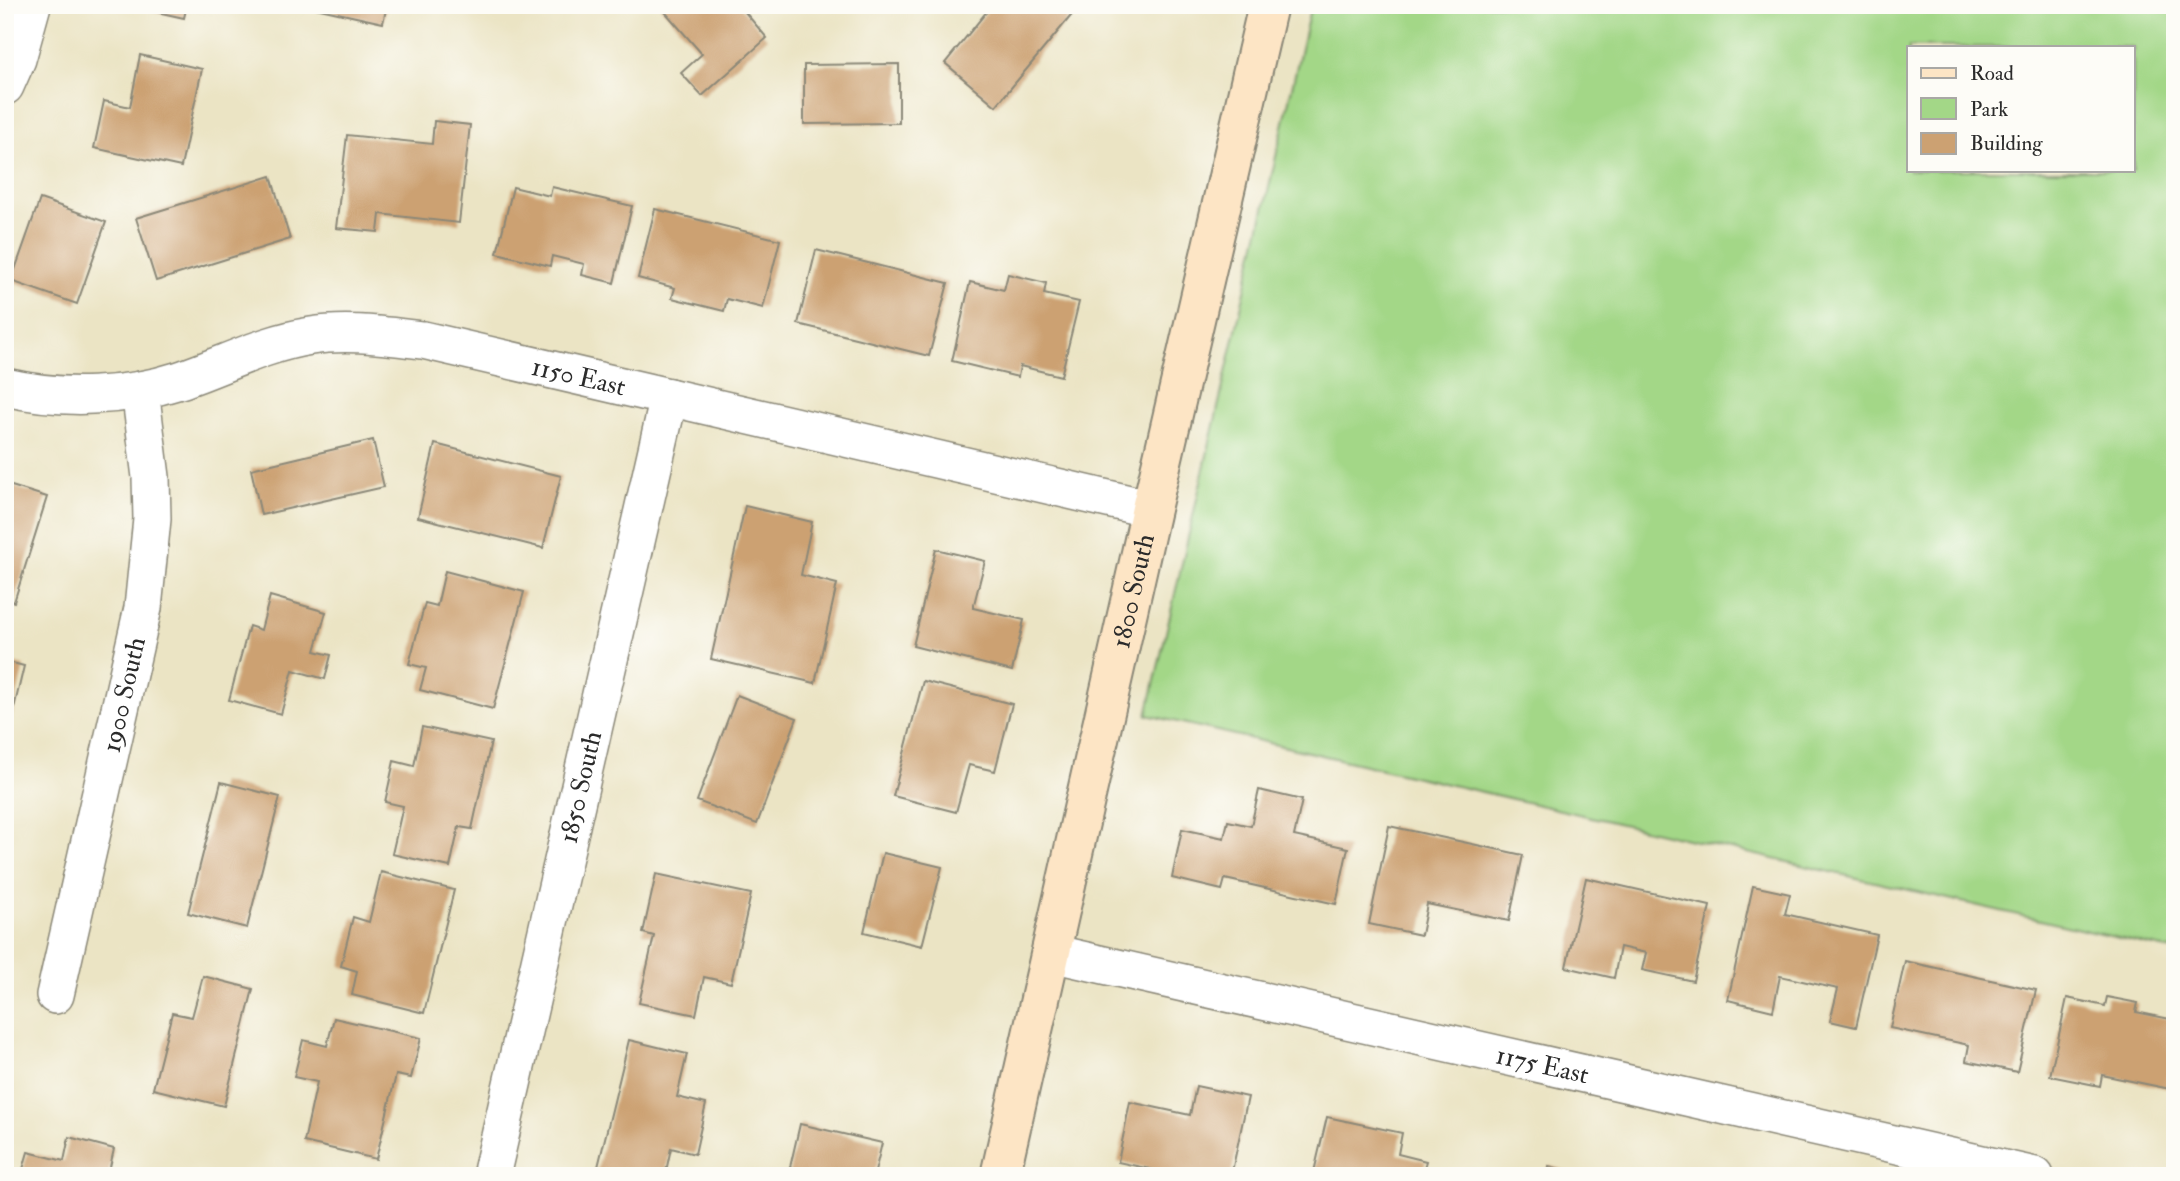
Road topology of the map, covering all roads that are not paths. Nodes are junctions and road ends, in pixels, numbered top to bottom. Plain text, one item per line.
1 (32, 5) edge
2 (1268, 5) edge
3 (5, 86) edge
4 (5, 387) edge
5 (140, 390) junction
6 (669, 397) junction
7 (1151, 509) junction
8 (1051, 953) junction
9 (55, 995) dead end
10 (491, 1176) edge
11 (1000, 1176) edge
12 (2035, 1176) edge

1 - 3 street
2 - 7 main road, 1800 South
4 - 5 street, 1150 East
5 - 6 street, 1150 East
5 - 9 street, 1900 South
6 - 7 street, 1150 East
6 - 10 street, 1850 South
7 - 8 main road, 1800 South
8 - 11 main road, 1800 South
8 - 12 street, 1175 East

